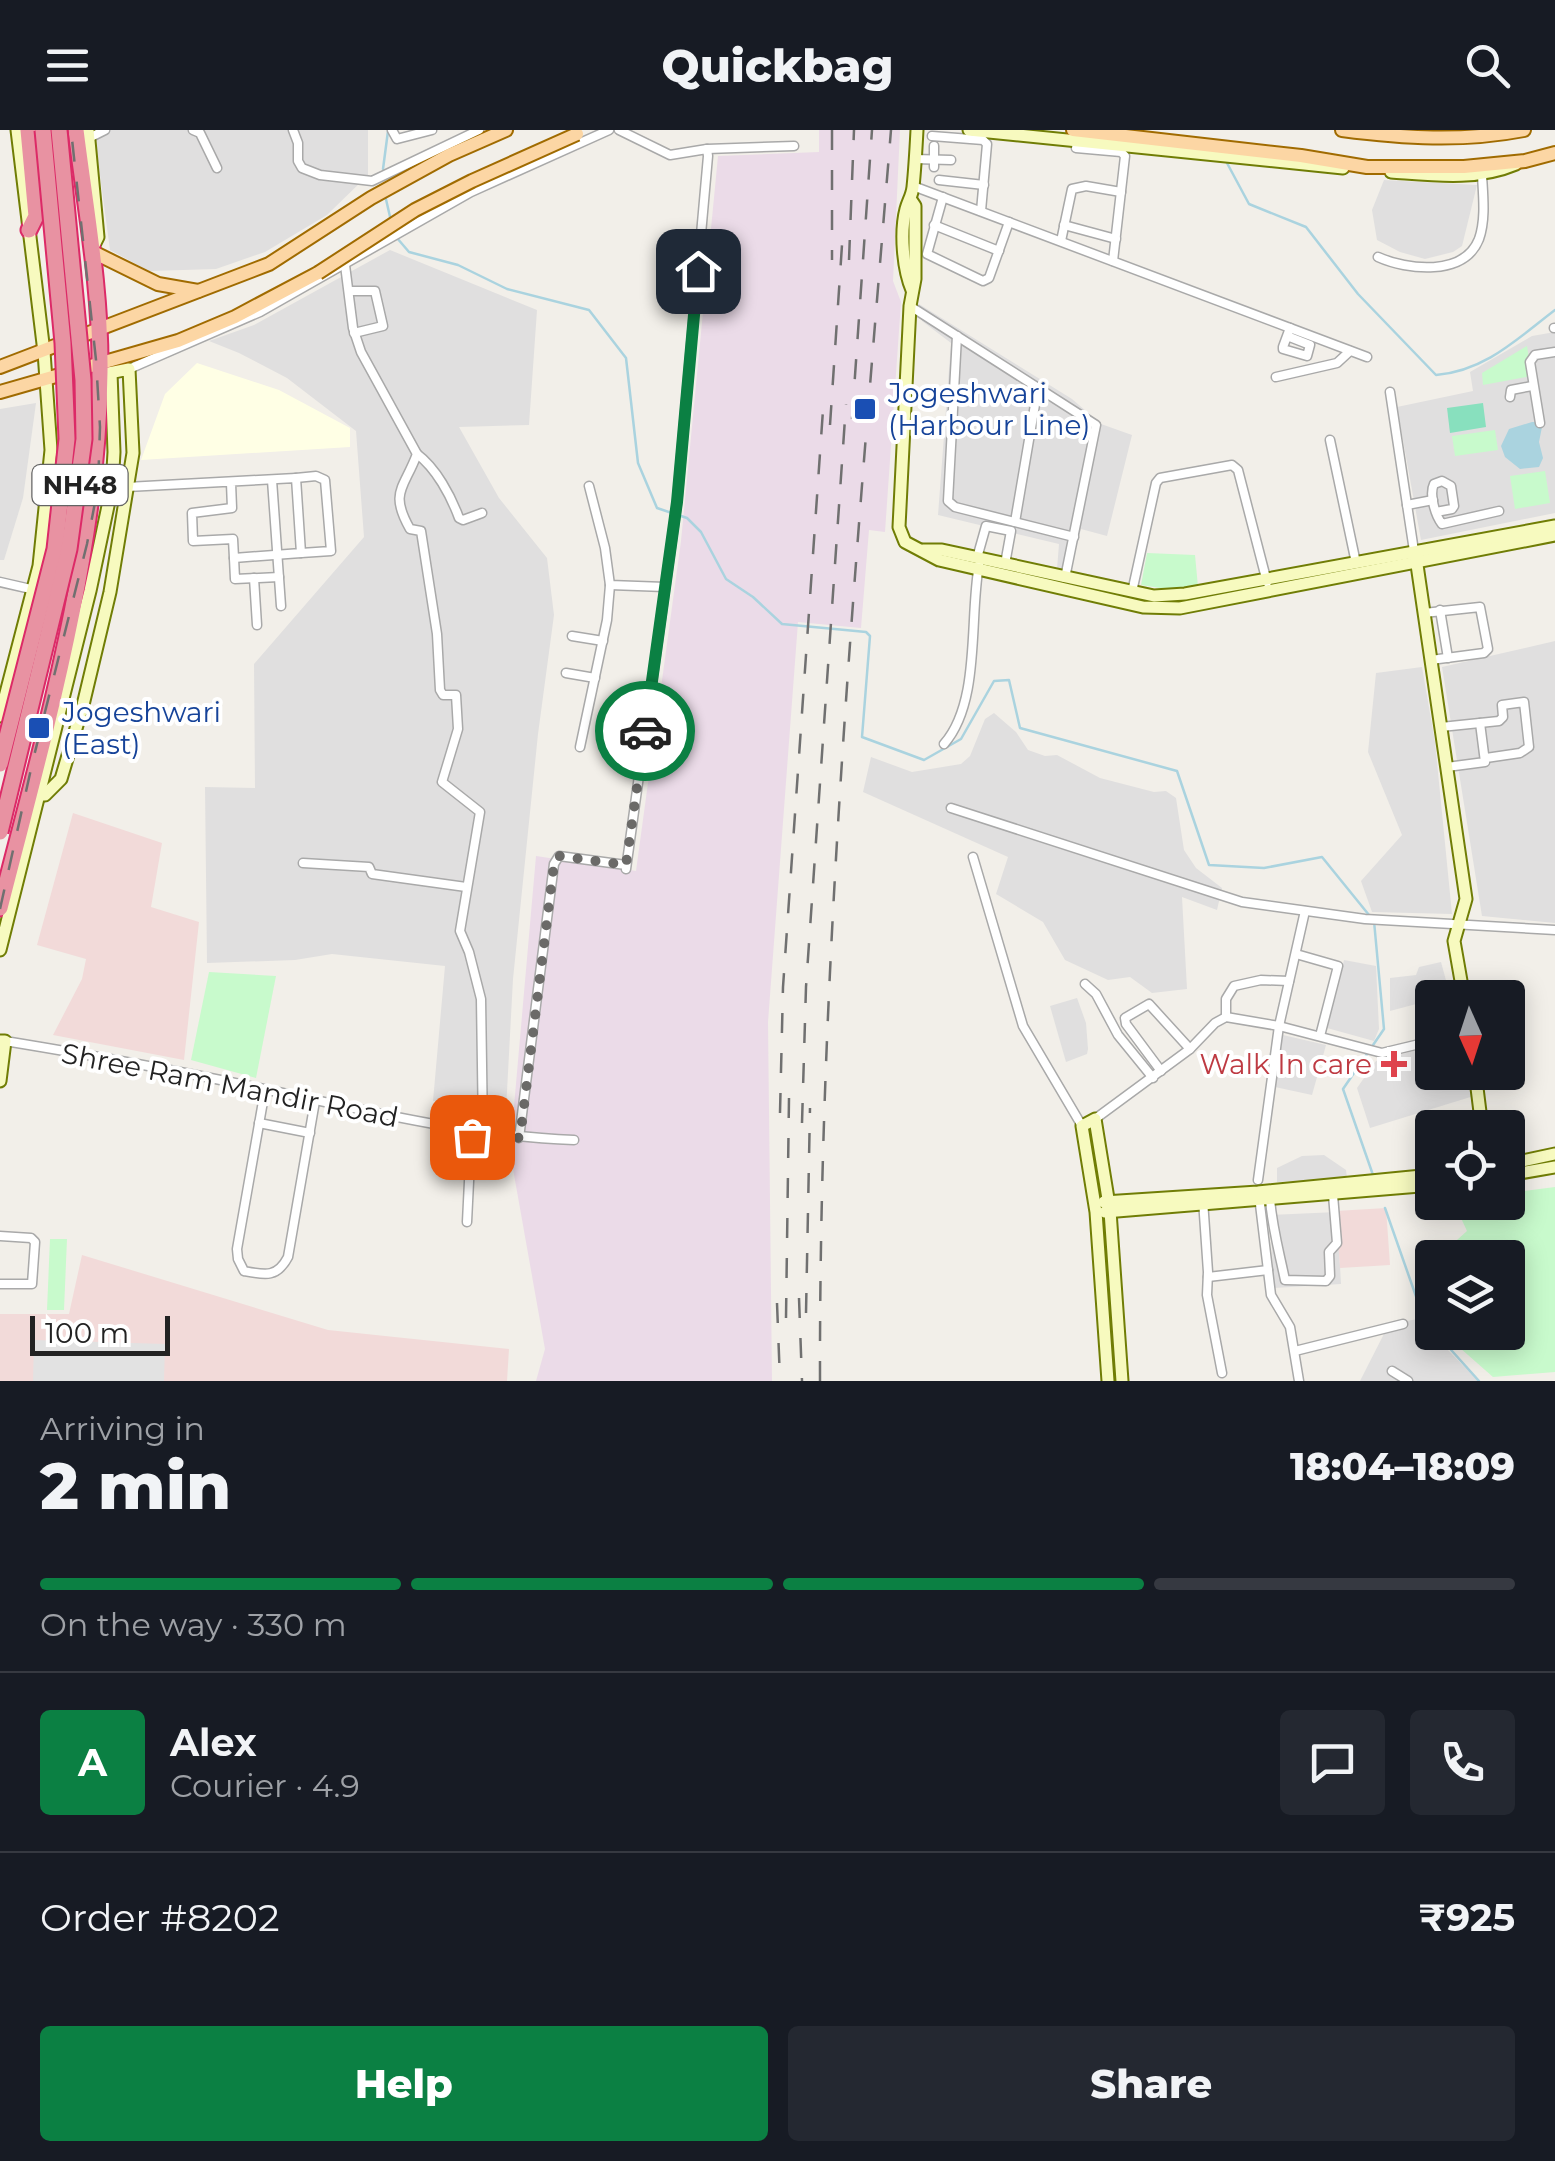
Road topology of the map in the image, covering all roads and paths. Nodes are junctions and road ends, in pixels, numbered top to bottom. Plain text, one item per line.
1 (16, 130) edge
2 (28, 130) edge
3 (43, 130) edge
4 (58, 130) edge
5 (105, 130) edge
6 (193, 130) edge
7 (294, 130) edge
8 (392, 130) edge
9 (432, 130) edge
10 (479, 130) edge
11 (506, 130) edge
12 (565, 130) edge
13 (586, 130) edge
14 (609, 130) edge
15 (619, 130) edge
16 (917, 130) edge
17 (969, 130) edge
18 (1074, 130) edge
19 (1342, 130) edge
20 (1524, 130) edge
21 (84, 133) edge
22 (794, 146) dead end
23 (568, 148) junction
24 (1076, 148) dead end
25 (707, 149) junction
26 (1555, 153) edge
27 (915, 159) junction
28 (952, 160) dead end
29 (1524, 161) junction
30 (934, 163) junction
31 (217, 168) dead end
32 (1482, 174) junction
33 (939, 180) dead end
34 (984, 185) junction
35 (1121, 192) junction
36 (912, 193) junction
37 (944, 197) junction
38 (981, 212) junction
39 (1009, 222) junction
40 (1064, 225) junction
41 (934, 226) junction
42 (29, 230) junction
43 (1116, 238) junction
44 (1061, 242) junction
45 (91, 250) junction
46 (999, 251) junction
47 (1378, 256) dead end
48 (1113, 261) junction
49 (345, 265) junction
50 (305, 284) junction
51 (349, 291) junction
52 (200, 292) junction
53 (910, 306) junction
54 (99, 331) junction
55 (354, 333) junction
56 (957, 336) junction
57 (1350, 351) junction
58 (44, 352) junction
59 (1555, 352) edge
60 (1368, 357) dead end
61 (0, 367) edge
62 (129, 369) junction
63 (104, 370) junction
64 (1276, 377) dead end
65 (47, 379) junction
66 (1038, 386) junction
67 (1532, 386) junction
68 (0, 392) edge
69 (1390, 392) dead end
70 (1510, 398) dead end
71 (1540, 423) dead end
72 (1330, 440) dead end
73 (417, 454) junction
74 (296, 478) junction
75 (272, 480) junction
76 (231, 483) junction
77 (589, 486) dead end
78 (127, 487) junction
79 (1433, 500) junction
80 (1407, 504) junction
81 (1499, 511) dead end
82 (482, 512) dead end
83 (1436, 512) junction
84 (1014, 522) junction
85 (1555, 526) edge
86 (1555, 535) edge
87 (1074, 536) junction
88 (1523, 536) junction
89 (302, 553) junction
90 (277, 555) junction
91 (1415, 556) junction
92 (234, 558) junction
93 (979, 562) junction
94 (1006, 564) junction
95 (1356, 567) junction
96 (279, 577) junction
97 (254, 578) junction
98 (1065, 578) junction
99 (0, 582) edge
100 (610, 584) junction
101 (1268, 585) junction
102 (665, 587) junction
103 (33, 589) junction
104 (79, 593) junction
105 (1131, 598) junction
106 (281, 606) dead end
107 (1440, 610) junction
108 (1424, 612) junction
109 (257, 625) dead end
110 (572, 636) dead end
111 (602, 642) junction
112 (1448, 658) junction
113 (1430, 660) junction
114 (566, 673) dead end
115 (594, 678) junction
116 (0, 716) edge
117 (1480, 723) junction
118 (1440, 727) junction
119 (944, 744) dead end
120 (580, 747) dead end
121 (1486, 758) junction
122 (0, 764) edge
123 (1446, 767) junction
124 (34, 795) junction
125 (951, 808) dead end
126 (0, 832) edge
127 (973, 857) dead end
128 (303, 863) dead end
129 (466, 887) junction
130 (0, 908) edge
131 (1306, 911) junction
132 (1460, 923) junction
133 (1555, 930) edge
134 (0, 950) edge
135 (1296, 954) junction
136 (1461, 980) edge
137 (1289, 982) junction
138 (1085, 984) dead end
139 (1226, 1017) junction
140 (1279, 1026) junction
141 (1320, 1036) junction
142 (3, 1041) edge
143 (1415, 1045) edge
144 (1190, 1049) junction
145 (1162, 1071) junction
146 (1152, 1078) junction
147 (0, 1080) edge
148 (265, 1090) junction
149 (315, 1100) junction
150 (259, 1122) junction
151 (1088, 1122) junction
152 (472, 1130) junction
153 (483, 1132) junction
154 (310, 1133) junction
155 (496, 1134) junction
156 (520, 1138) junction
157 (574, 1140) dead end
158 (471, 1141) junction
159 (1555, 1154) edge
160 (1525, 1160) edge
161 (1555, 1167) edge
162 (1525, 1172) edge
163 (1415, 1177) edge
164 (1415, 1187) edge
165 (1261, 1193) junction
166 (1333, 1195) junction
167 (1203, 1200) junction
168 (1110, 1206) junction
169 (1095, 1207) junction
170 (466, 1222) dead end
171 (0, 1236) edge
172 (1268, 1270) junction
173 (1208, 1277) junction
174 (0, 1284) edge
175 (1402, 1324) dead end
176 (1295, 1350) junction
177 (1392, 1371) dead end
178 (1222, 1373) dead end
179 (1108, 1381) edge
180 (1122, 1381) edge
181 (1298, 1381) edge
182 (1408, 1381) edge

1 - 42 street
2 - 42 highway
3 - 122 highway, NH48, bridge
4 - 126 highway, NH48, bridge
5 - 21 street
6 - 31 street
7 - 10 street
8 - 9 street
11 - 52 main road
12 - 23 street
13 - 50 main road, bridge
14 - 23 street
15 - 25 street
16 - 27 street
17 - 32 street
18 - 29 main road
19 - 20 main road
21 - 45 highway
22 - 25 street
23 - 49 street
24 - 35 street
25 - 102 street
26 - 29 main road
27 - 30 street
27 - 36 street
28 - 30 street
29 - 32 street
30 - 34 street
32 - 47 street
33 - 34 street
34 - 38 street
35 - 40 street
35 - 43 street
36 - 37 street
36 - 53 street
37 - 38 street
37 - 41 street
38 - 39 street
39 - 44 street
39 - 46 street
40 - 43 street
40 - 44 street
41 - 46 street
41 - 46 street
42 - 58 street
43 - 48 street
44 - 48 street
45 - 52 main road
45 - 54 highway
48 - 57 street
49 - 50 street
49 - 51 street
50 - 62 street
50 - 63 main road
51 - 55 street
51 - 55 street
52 - 54 main road
53 - 56 street
53 - 93 street
54 - 58 main road
54 - 63 highway
55 - 73 street
56 - 66 street
56 - 84 street
57 - 60 street
57 - 64 street
58 - 61 main road
58 - 65 street
59 - 67 street
62 - 63 street
62 - 78 street
63 - 65 main road
63 - 104 highway
65 - 68 main road
65 - 103 street
66 - 84 street
66 - 87 street
67 - 70 street
67 - 71 street
69 - 80 street
72 - 95 street
73 - 82 street
73 - 129 street
74 - 75 street
74 - 89 street
74 - 89 street
75 - 76 street
75 - 90 street
76 - 78 street
76 - 92 street
77 - 100 street
78 - 124 street
79 - 80 street
79 - 83 street
79 - 83 street
80 - 91 street
81 - 83 street
84 - 87 street
85 - 88 street
86 - 88 street
87 - 98 street
88 - 91 street
89 - 90 street
90 - 92 street
90 - 96 street
91 - 95 street
91 - 108 street
92 - 97 street
93 - 94 street
93 - 94 street
93 - 105 street
93 - 119 street
94 - 98 street
95 - 101 street
96 - 97 street
96 - 106 street
97 - 109 street
98 - 105 street
99 - 103 street
100 - 102 street
100 - 111 street
101 - 105 street
101 - 105 street
102 - 156 street
103 - 104 street
103 - 116 street
104 - 124 highway
107 - 108 street
107 - 112 street
107 - 112 street
108 - 113 street
110 - 111 street
111 - 115 street
112 - 113 street
113 - 118 street
114 - 115 street
115 - 120 street
117 - 118 street
117 - 121 street
117 - 121 street
118 - 123 street
121 - 123 street
123 - 132 street
124 - 130 highway
124 - 134 street
125 - 131 street
127 - 151 street
128 - 129 street
129 - 153 street
131 - 132 street
131 - 135 street
132 - 133 street
132 - 136 street
135 - 137 street
135 - 141 street
137 - 139 street
137 - 140 street
138 - 146 street
139 - 140 street
139 - 144 street
140 - 141 street
140 - 165 street
141 - 143 street
142 - 147 street
142 - 148 street, Shree Ram Mandir Road
144 - 145 street
144 - 145 street
145 - 146 street
146 - 151 street
148 - 149 street, Shree Ram Mandir Road
148 - 150 street
149 - 152 street, Shree Ram Mandir Road
149 - 154 street
150 - 154 street
150 - 154 street
151 - 168 street
151 - 169 street
152 - 153 street, Shree Ram Mandir Road
152 - 158 street
153 - 155 street, Shree Ram Mandir Road
155 - 156 street, Shree Ram Mandir Road
155 - 158 street
156 - 157 street, Shree Ram Mandir Road
158 - 170 street
159 - 160 street
161 - 162 street
163 - 165 street
164 - 166 street
165 - 166 street
165 - 166 street
165 - 167 street
165 - 172 street
167 - 168 street
167 - 173 street
168 - 169 street
168 - 180 street
169 - 179 street
171 - 174 street
172 - 173 street
172 - 176 street
173 - 178 street
175 - 176 street
176 - 181 street
177 - 182 street

